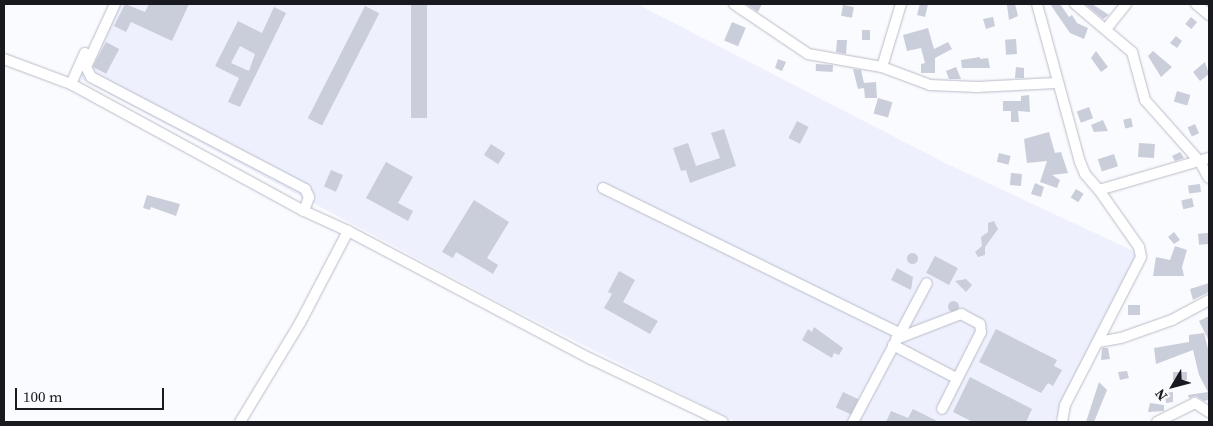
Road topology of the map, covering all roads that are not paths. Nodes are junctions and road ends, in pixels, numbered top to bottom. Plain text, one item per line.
1 (108, 4) edge
2 (115, 4) edge
3 (734, 4) edge
4 (901, 4) edge
5 (1036, 4) edge
6 (1075, 4) edge
7 (1126, 4) edge
8 (1196, 4) edge
9 (1209, 15) edge
10 (1106, 29) junction
11 (4, 59) edge
12 (882, 67) junction
13 (1056, 83) junction
14 (71, 84) junction
15 (1205, 160) edge
16 (1209, 178) edge
17 (603, 188) dead end
18 (1099, 190) junction
19 (304, 211) junction
20 (348, 231) junction
21 (927, 283) dead end
22 (1209, 300) edge
23 (896, 339) junction
24 (1098, 342) junction
25 (956, 378) junction
26 (942, 409) dead end
27 (1209, 412) edge
28 (240, 422) edge
29 (723, 422) edge
30 (853, 422) edge
31 (1062, 422) edge
32 (1157, 422) edge

1 - 14 street
2 - 19 street
3 - 12 street
4 - 12 street
5 - 13 street
6 - 10 street
7 - 10 street
8 - 9 street
10 - 15 street
11 - 14 street
12 - 13 street
13 - 18 street
14 - 19 street
15 - 16 street
15 - 18 street
17 - 23 street
18 - 24 street
19 - 20 street
20 - 28 street
20 - 29 street
21 - 23 street
22 - 24 street
23 - 25 street
23 - 25 street
23 - 30 street
24 - 31 street
25 - 26 street
27 - 32 street

